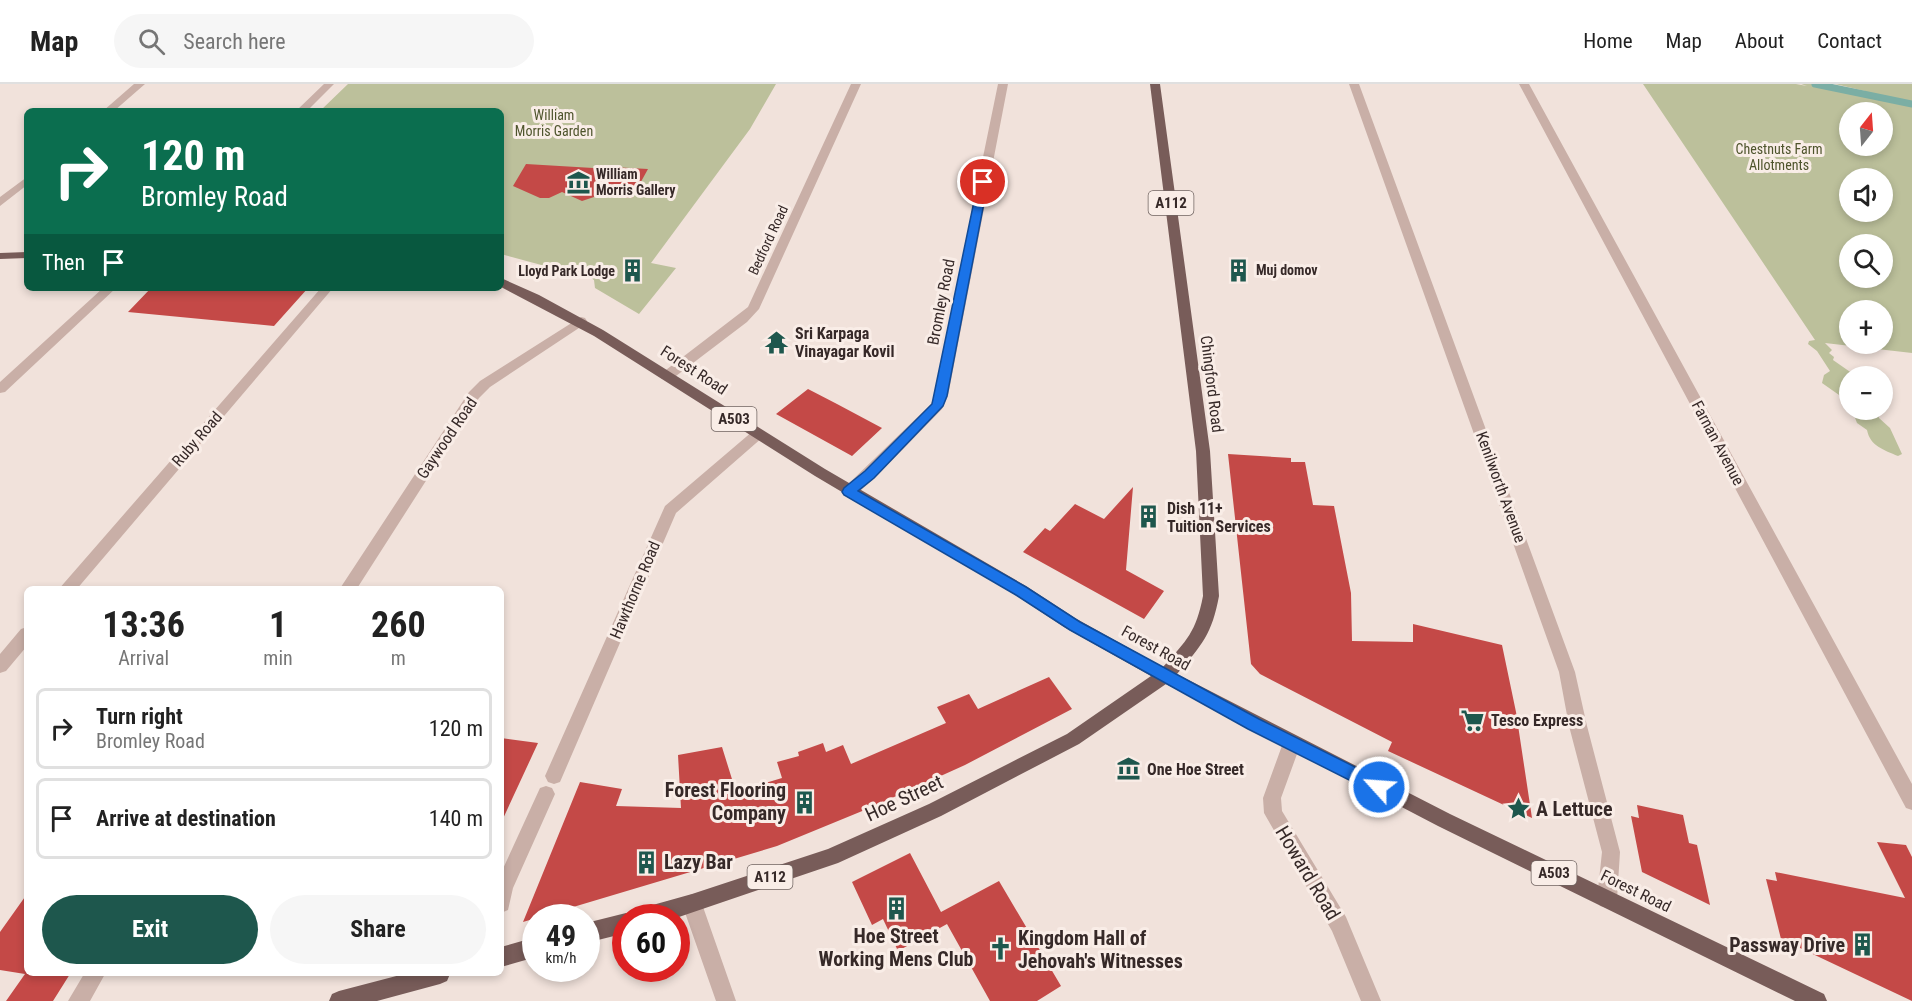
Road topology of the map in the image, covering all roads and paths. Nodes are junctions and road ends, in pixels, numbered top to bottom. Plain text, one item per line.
1 (140, 84) edge
2 (329, 84) edge
3 (856, 84) edge
4 (1003, 84) edge
5 (1155, 84) edge
6 (1354, 84) edge
7 (1524, 84) edge
8 (112, 108) edge
9 (304, 108) edge
10 (24, 183) edge
11 (0, 203) edge
12 (24, 255) edge
13 (0, 256) edge
14 (504, 283) edge
15 (107, 291) edge
16 (324, 291) edge
17 (581, 321) junction
18 (667, 376) junction
19 (0, 389) edge
20 (758, 434) junction
21 (849, 492) junction
22 (69, 586) edge
23 (350, 586) edge
24 (24, 638) edge
25 (0, 666) edge
26 (1165, 676) junction
27 (1292, 743) junction
28 (554, 776) dead end
29 (546, 794) dead end
30 (1912, 802) edge
31 (504, 888) edge
32 (1606, 899) junction
33 (692, 904) joint
34 (522, 951) edge
35 (504, 956) edge
36 (94, 976) edge
37 (433, 976) edge
38 (78, 1001) edge
39 (339, 1001) edge
40 (726, 1001) edge
41 (1371, 1001) edge
42 (1818, 1001) edge

1 - 8 street
2 - 9 street
3 - 18 street, Bedford Road
4 - 21 street, Bromley Road
5 - 26 main road, Chingford Road / A112
6 - 32 street, Kenilworth Avenue
7 - 30 street, Farnan Avenue
10 - 11 street
12 - 13 main road
14 - 17 main road, Forest Road / A503
15 - 19 street
16 - 22 street, Ruby Road
17 - 18 main road, Forest Road / A503
17 - 23 street, Gaywood Road
18 - 20 main road, Forest Road / A503
20 - 21 main road, Forest Road / A503
20 - 28 street, Hawthorne Road
21 - 26 main road, Forest Road / A503
24 - 25 street
26 - 27 main road, Forest Road / A503
26 - 33 main road, Hoe Street / A112
27 - 32 main road, Forest Road / A503
27 - 41 street, Howard Road
29 - 31 street
32 - 42 main road, Forest Road / A503
33 - 40 street
34 - 35 main road
36 - 38 street
37 - 39 main road

